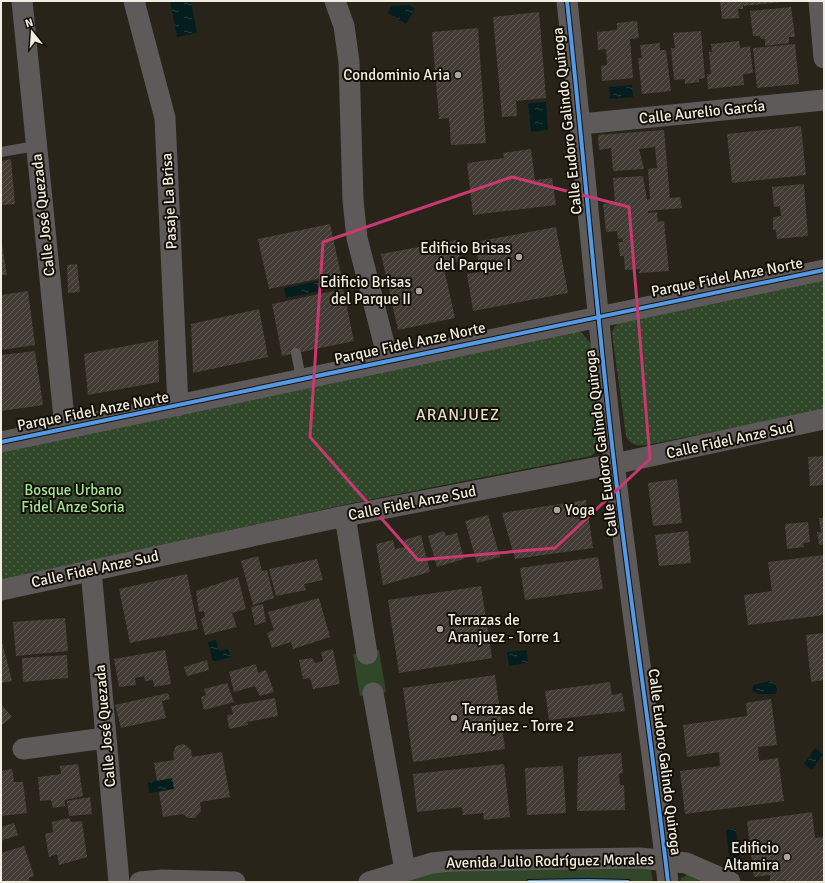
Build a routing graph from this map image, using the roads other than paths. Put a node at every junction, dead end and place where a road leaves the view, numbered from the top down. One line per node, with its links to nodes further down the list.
1 (22, 1): 9 (street, Calle José Quezada)
2 (134, 1): 16 (street, Pasaje La Brisa)
3 (335, 1): 14 (street)
4 (567, 1): 8 (street, Calle Eudoro Galindo Quiroga)
5 (819, 1): 6 (street)
6 (824, 58)
7 (824, 100): 8 (street, Calle Aurelio García)
8 (581, 124): 12 (street, Calle Eudoro Galindo Quiroga)
9 (36, 146): 10 (lane); 18 (street, Calle José Quezada)
10 (1, 152)
11 (824, 270): 12 (street, Parque Fidel Anze Norte)
12 (598, 315): 14 (street, Parque Fidel Anze Norte); 20 (street, Calle Eudoro Galindo Quiroga)
13 (296, 353): 15 (lane)
14 (388, 359): 15 (street, Parque Fidel Anze Norte)
15 (301, 378): 16 (street, Parque Fidel Anze Norte)
16 (178, 406): 18 (street, Parque Fidel Anze Norte)
17 (824, 420): 20 (street, Calle Fidel Anze Sud)
18 (65, 428): 19 (street, Parque Fidel Anze Norte)
19 (1, 442)
20 (614, 464): 21 (street, Calle Fidel Anze Sud); 28 (street, Calle Eudoro Galindo Quiroga)
21 (345, 516): 22 (street, Calle Fidel Anze Sud); 24 (street)
22 (90, 570): 23 (street, Calle Fidel Anze Sud); 26 (street, Calle José Quezada)
23 (1, 590)
24 (367, 654)
25 (373, 693): 29 (street)
26 (106, 738): 27 (street); 30 (street, Calle José Quezada)
27 (23, 749)
28 (665, 860): 29 (street, Avenida Julio Rodríguez Morales); 34 (street, Calle Eudoro Galindo Quiroga); 35 (street, Avenida Julio Rodríguez Morales)
29 (405, 870): 33 (street, Avenida Julio Rodríguez Morales)
30 (119, 882)
31 (140, 882): 32 (street)
32 (235, 882)
33 (369, 882)
34 (668, 882)
35 (730, 882)

